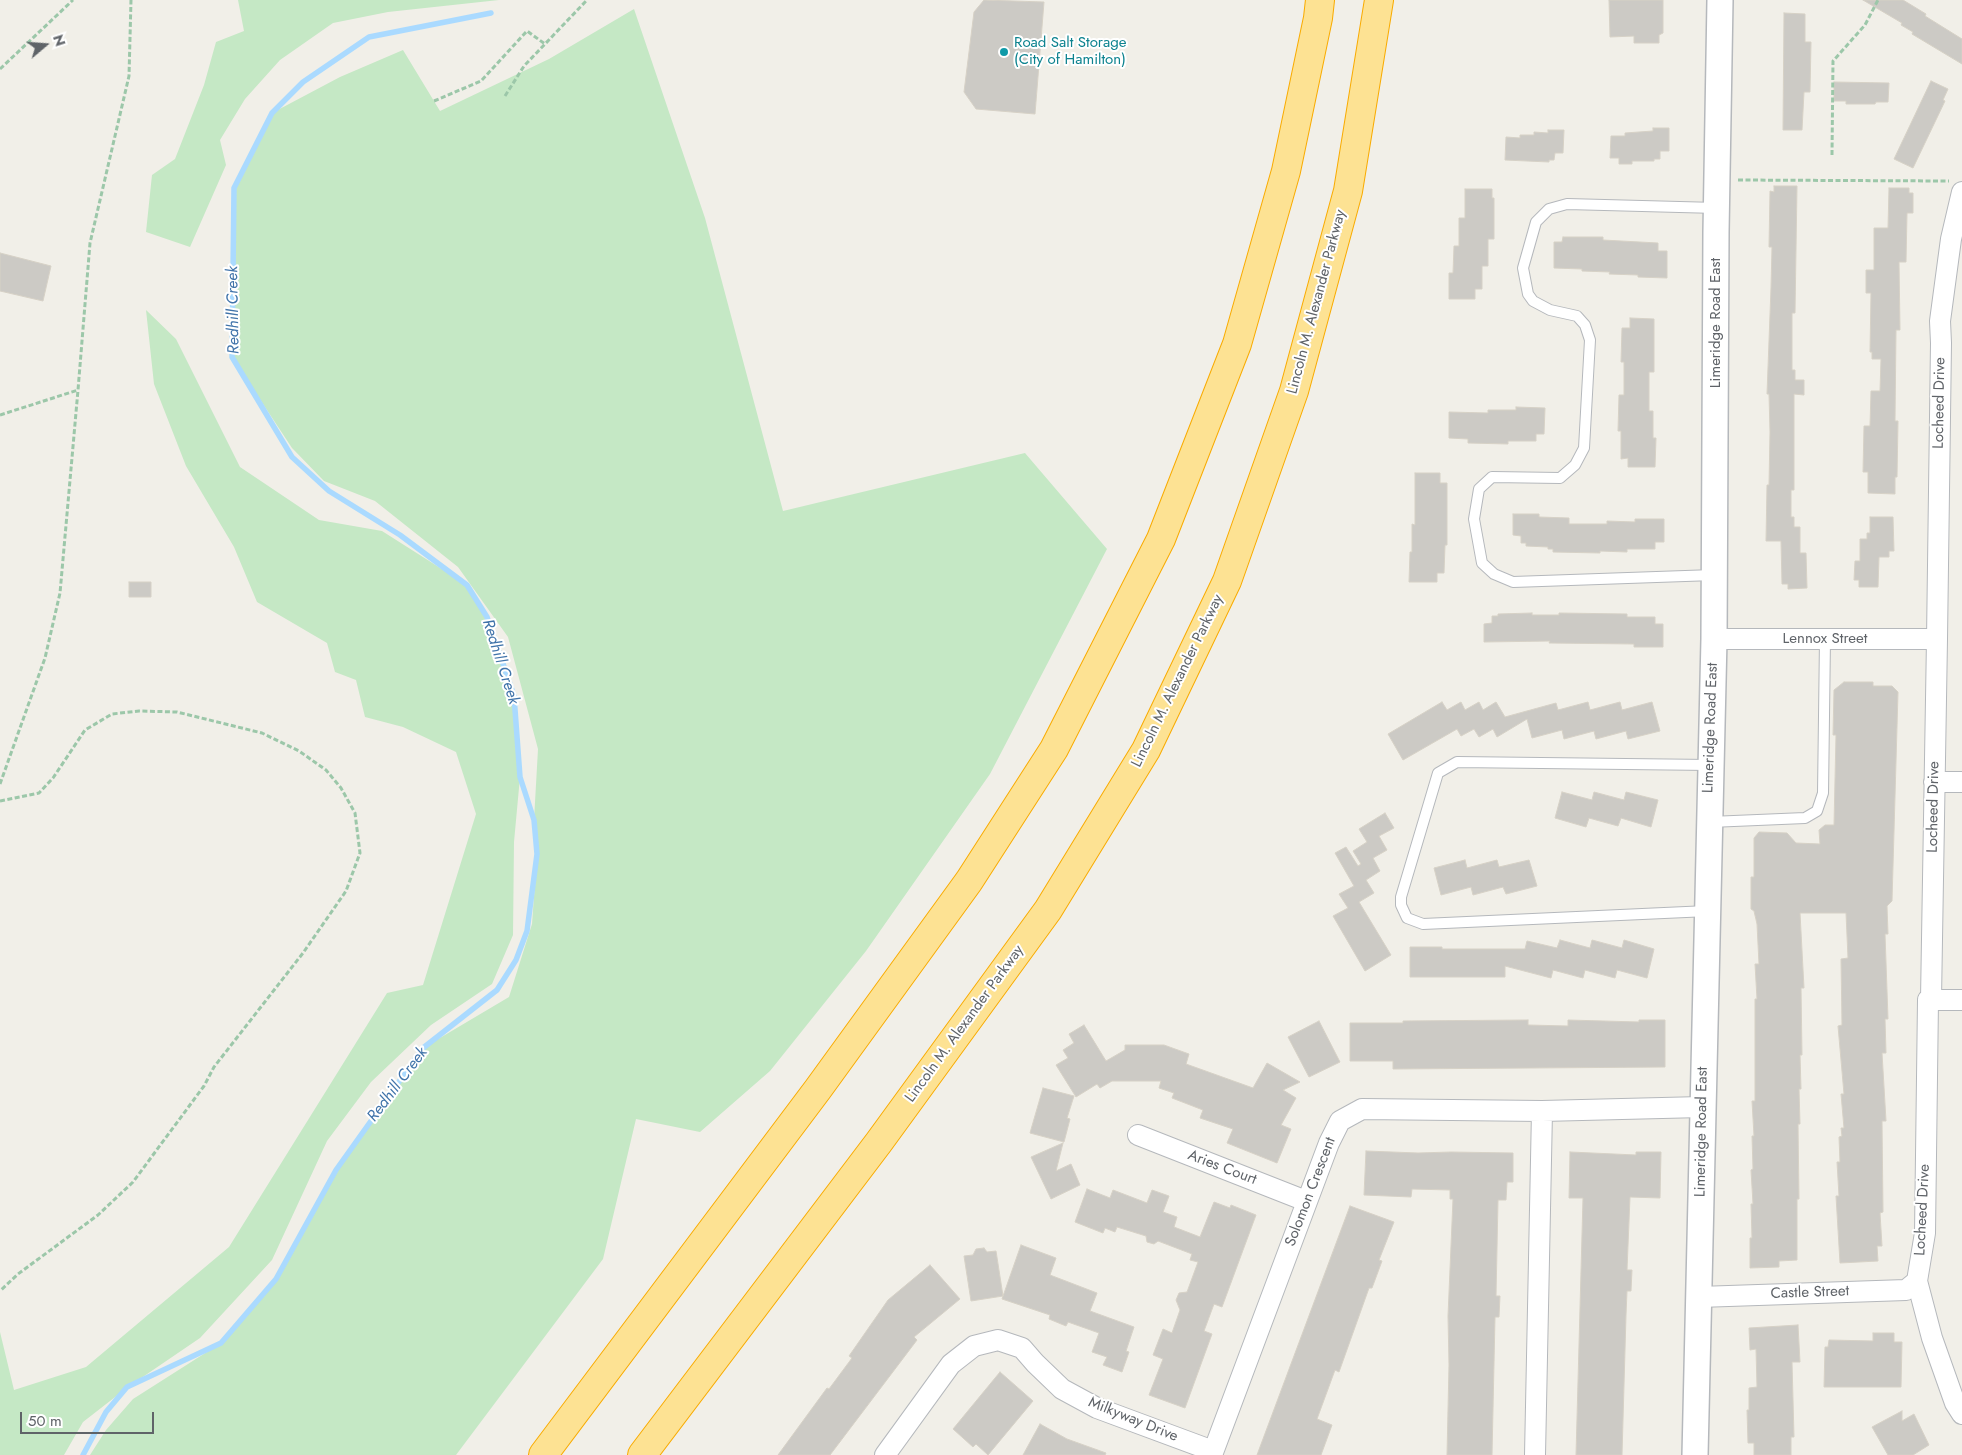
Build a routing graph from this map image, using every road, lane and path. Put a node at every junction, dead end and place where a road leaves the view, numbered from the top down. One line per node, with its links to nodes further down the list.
1 (73, 0): 9 (path)
2 (131, 0): 16 (path)
3 (587, 0): 8 (path)
4 (1320, 0): 40 (highway)
5 (1379, 0): 41 (highway, Lincoln M. Alexander Parkway)
6 (1720, 0): 13 (street, Limeridge Road East)
7 (1878, 0): 12 (path)
8 (545, 44): 10 (path); 11 (path)
9 (0, 69)
10 (505, 96)
11 (434, 101)
12 (1832, 155)
13 (1717, 182): 14 (path); 15 (street, Limeridge Road East)
14 (1957, 187): 19 (street, Locheed Drive)
15 (1717, 208): 18 (street, Limeridge Road East); 18 (lane)
16 (78, 390): 17 (path); 25 (path)
17 (0, 415)
18 (1714, 575): 20 (street, Limeridge Road East)
19 (1937, 638): 21 (street, Lennox Street); 23 (street, Locheed Drive)
20 (1714, 639): 21 (street, Lennox Street); 22 (street, Limeridge Road East)
21 (1825, 640): 27 (lane)
22 (1710, 765): 27 (street, Limeridge Road East); 28 (lane)
23 (1934, 782): 24 (street); 29 (street, Locheed Drive)
24 (1962, 782)
25 (0, 784)
26 (0, 801): 36 (path)
27 (1709, 822): 28 (street, Limeridge Road East)
28 (1708, 911): 31 (street, Limeridge Road East)
29 (1928, 1000): 30 (street); 35 (street, Locheed Drive)
30 (1962, 1000)
31 (1702, 1107): 32 (street, Solomon Crescent); 37 (street, Limeridge Road East)
32 (1542, 1111): 34 (street, Solomon Crescent); 43 (street)
33 (1138, 1135): 34 (street, Aries Court)
34 (1306, 1201): 39 (street, Solomon Crescent)
35 (1917, 1281): 37 (street, Castle Street); 38 (street, Locheed Drive)
36 (0, 1291)
37 (1699, 1297): 44 (street, Limeridge Road East)
38 (1962, 1414)
39 (1213, 1453): 42 (street, Milkyway Drive)
40 (543, 1455)
41 (642, 1455)
42 (885, 1455)
43 (1535, 1455)
44 (1695, 1455)

